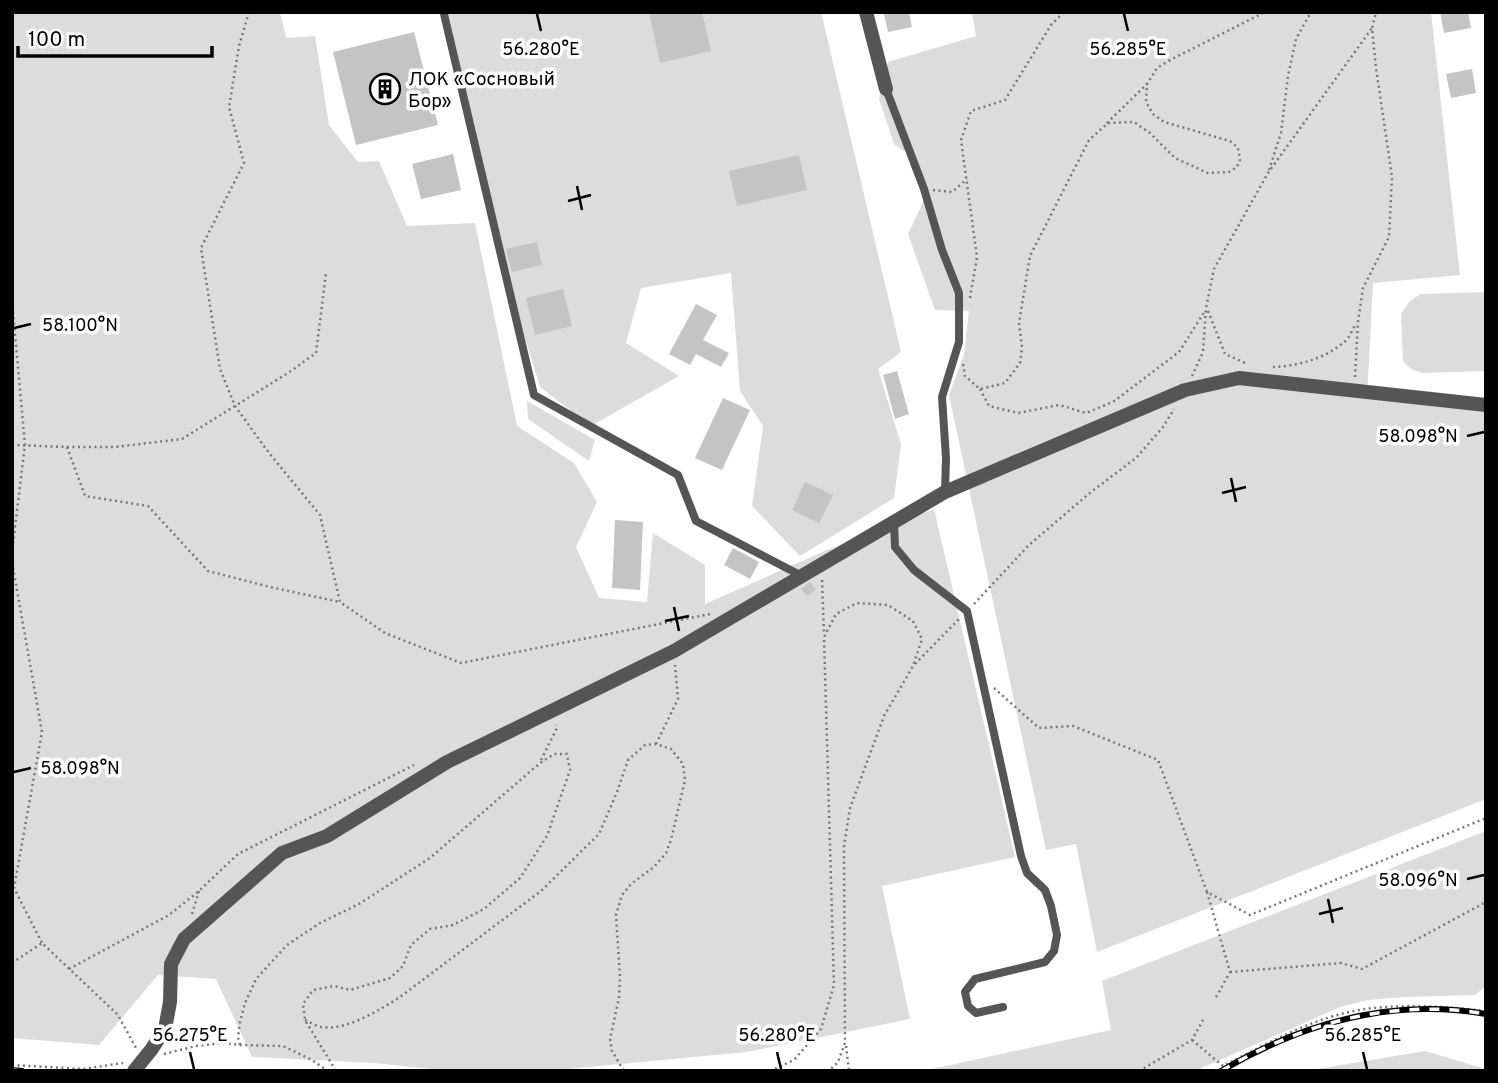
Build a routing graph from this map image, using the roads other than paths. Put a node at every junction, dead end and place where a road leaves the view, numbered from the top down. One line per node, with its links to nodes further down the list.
1 (866, 12): 3 (street)
2 (444, 14): 7 (lane)
3 (887, 89): 5 (lane)
4 (1486, 405): 5 (street)
5 (945, 492): 6 (street)
6 (894, 522): 7 (street); 8 (lane)
7 (802, 576): 9 (street)
8 (1003, 1007)
9 (138, 1065)

